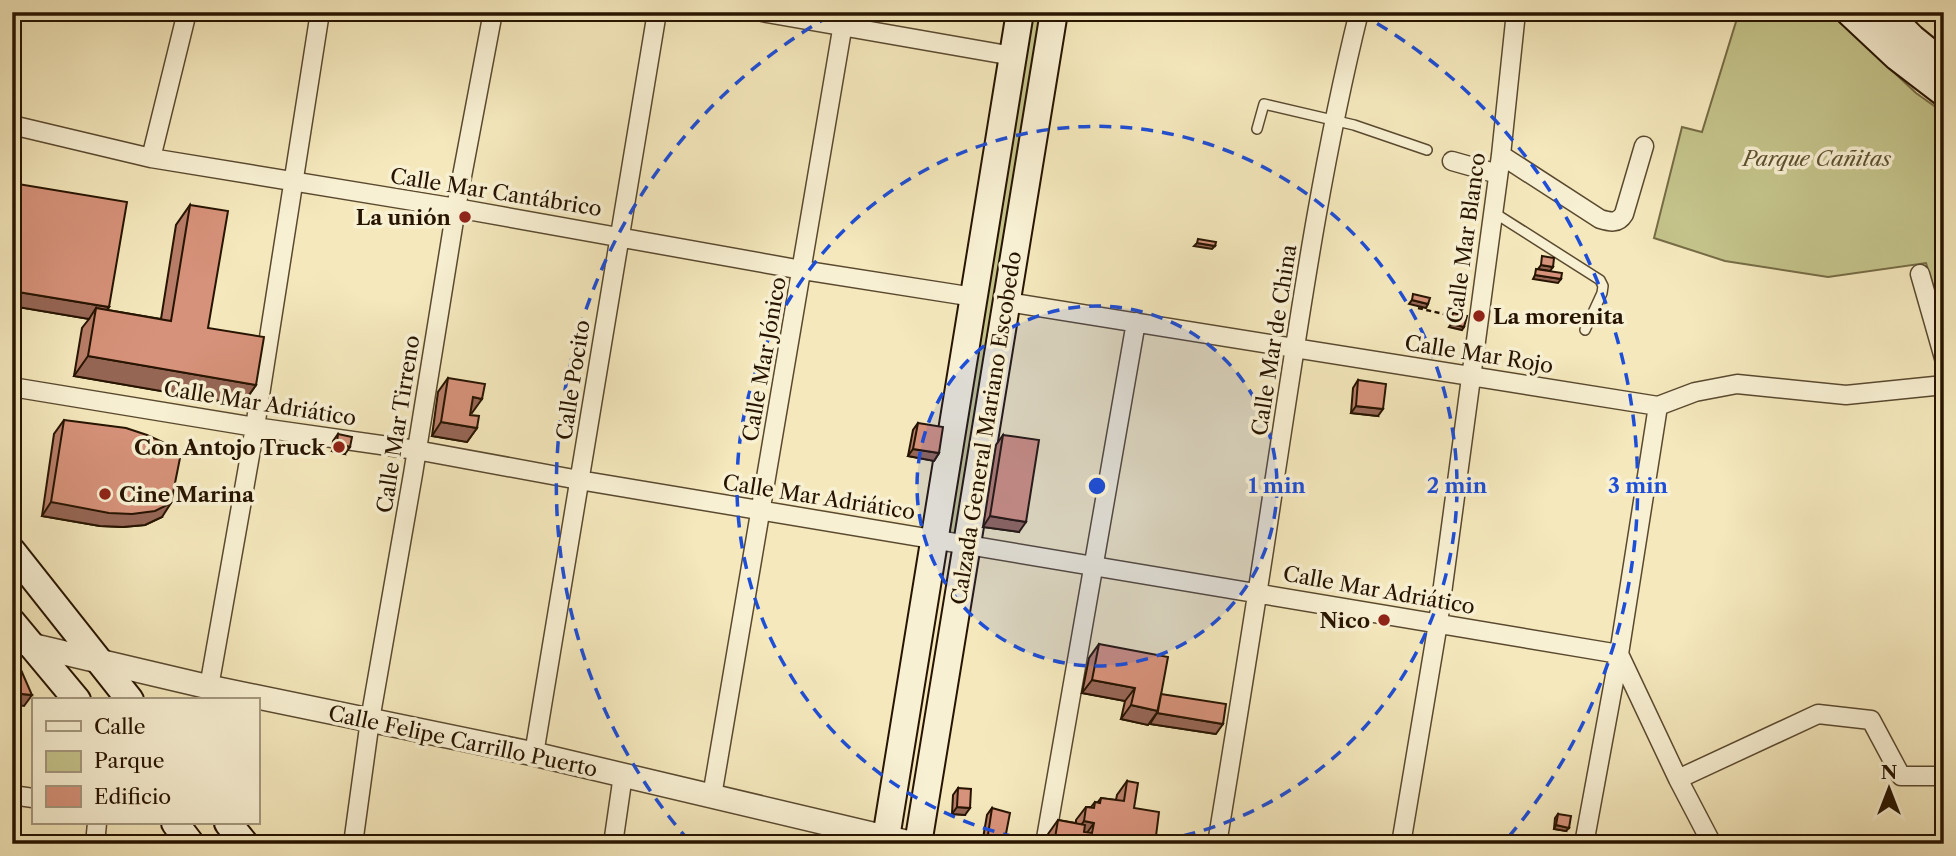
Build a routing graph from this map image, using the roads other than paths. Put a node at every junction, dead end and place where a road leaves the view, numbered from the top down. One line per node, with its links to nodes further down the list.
1 (187, 12): 22 (street)
2 (320, 12): 25 (street)
3 (493, 12): 26 (street, Calle Mar Tirreno)
4 (657, 12): 28 (street, Calle Pocito)
5 (762, 12): 12 (street)
6 (1020, 12): 13 (main road, Calzada General Mariano Escobedo)
7 (1054, 12): 32 (main road, Calzada General Mariano Escobedo)
8 (1359, 12): 16 (street, Calle Mar de China)
9 (1516, 12): 21 (street, Calle Mar Blanco)
10 (1849, 12): 15 (main road)
11 (1886, 12): 14 (main road)
12 (844, 19): 13 (street); 29 (street, Calle Mar Jónico)
13 (1013, 56): 31 (main road, Calzada General Mariano Escobedo)
14 (1944, 64)
15 (1944, 93)
16 (1334, 121): 18 (lane); 20 (lane); 35 (street, Calle Mar de China)
17 (12, 125): 22 (street, Calle Mar Cantábrico)
18 (1256, 129)
19 (1644, 146): 21 (street)
20 (1427, 150)
21 (1501, 155): 24 (street, Calle Mar Blanco)
22 (152, 158): 25 (street, Calle Mar Cantábrico)
23 (1452, 161): 24 (street)
24 (1498, 174): 27 (street, Calle Mar Blanco)
25 (294, 183): 26 (street, Calle Mar Cantábrico); 41 (street)
26 (456, 208): 28 (street, Calle Mar Cantábrico); 42 (street, Calle Mar Tirreno)
27 (1493, 212): 34 (lane); 37 (street, Calle Mar Blanco)
28 (619, 236): 29 (street, Calle Mar Cantábrico); 43 (street, Calle Pocito)
29 (802, 270): 31 (street, Calle Mar Cantábrico); 44 (street, Calle Mar Jónico)
30 (1920, 274): 36 (street)
31 (974, 297): 45 (main road, Calzada General Mariano Escobedo)
32 (1007, 302): 33 (street, Calle Mar Rojo); 46 (main road, Calzada General Mariano Escobedo)
33 (1136, 322): 35 (street, Calle Mar Rojo); 48 (street)
34 (1585, 330)
35 (1295, 348): 37 (street, Calle Mar Rojo); 49 (street, Calle Mar de China)
36 (1944, 358)
37 (1471, 376): 40 (street, Calle Mar Rojo); 51 (street, Calle Mar Blanco)
38 (1944, 385): 40 (street, Calle Mar Rojo)
39 (12, 387): 41 (street, Calle Mar Adriático)
40 (1658, 406): 53 (street)
41 (255, 427): 42 (street, Calle Mar Adriático); 55 (street)
42 (416, 450): 43 (street, Calle Mar Adriático); 58 (street, Calle Mar Tirreno)
43 (579, 480): 44 (street, Calle Mar Adriático); 59 (street, Calle Pocito)
44 (761, 510): 45 (street, Calle Mar Adriático); 64 (street, Calle Mar Jónico)
45 (934, 539): 46 (street, Calle Mar Adriático); 69 (main road, Calzada General Mariano Escobedo)
46 (967, 544): 48 (street, Calle Mar Adriático); 75 (main road, Calzada General Mariano Escobedo)
47 (12, 551): 54 (main road)
48 (1093, 566): 49 (street, Calle Mar Adriático); 76 (street)
49 (1258, 593): 51 (street, Calle Mar Adriático); 77 (street, Calle Mar de China)
50 (12, 622): 52 (main road)
51 (1438, 623): 53 (street, Calle Mar Adriático); 78 (street, Calle Mar Blanco)
52 (21, 643): 54 (street, Calle Felipe Carrillo Puerto); 56 (main road)
53 (1619, 654): 62 (street); 79 (street)
54 (99, 661): 55 (street, Calle Felipe Carrillo Puerto); 57 (main road)
55 (209, 687): 58 (street, Calle Felipe Carrillo Puerto)
56 (75, 698)
57 (128, 698)
58 (370, 720): 59 (street, Calle Felipe Carrillo Puerto); 73 (street, Calle Mar Tirreno)
59 (534, 754): 60 (street, Calle Felipe Carrillo Puerto)
60 (623, 775): 64 (street, Calle Felipe Carrillo Puerto); 74 (street)
61 (1944, 776): 62 (street)
62 (1678, 779): 80 (street)
63 (12, 794): 65 (street)
64 (712, 796): 69 (street, Calle Felipe Carrillo Puerto)
65 (32, 798)
66 (97, 824): 70 (street)
67 (176, 824): 71 (main road)
68 (229, 824): 72 (main road)
69 (886, 841): 75 (street, Calle Felipe Carrillo Puerto)
70 (94, 844)
71 (191, 844)
72 (245, 844)
73 (353, 844)
74 (613, 844)
75 (916, 844)
76 (1045, 844)
77 (1217, 844)
78 (1401, 844)
79 (1584, 844)
80 (1712, 844)

